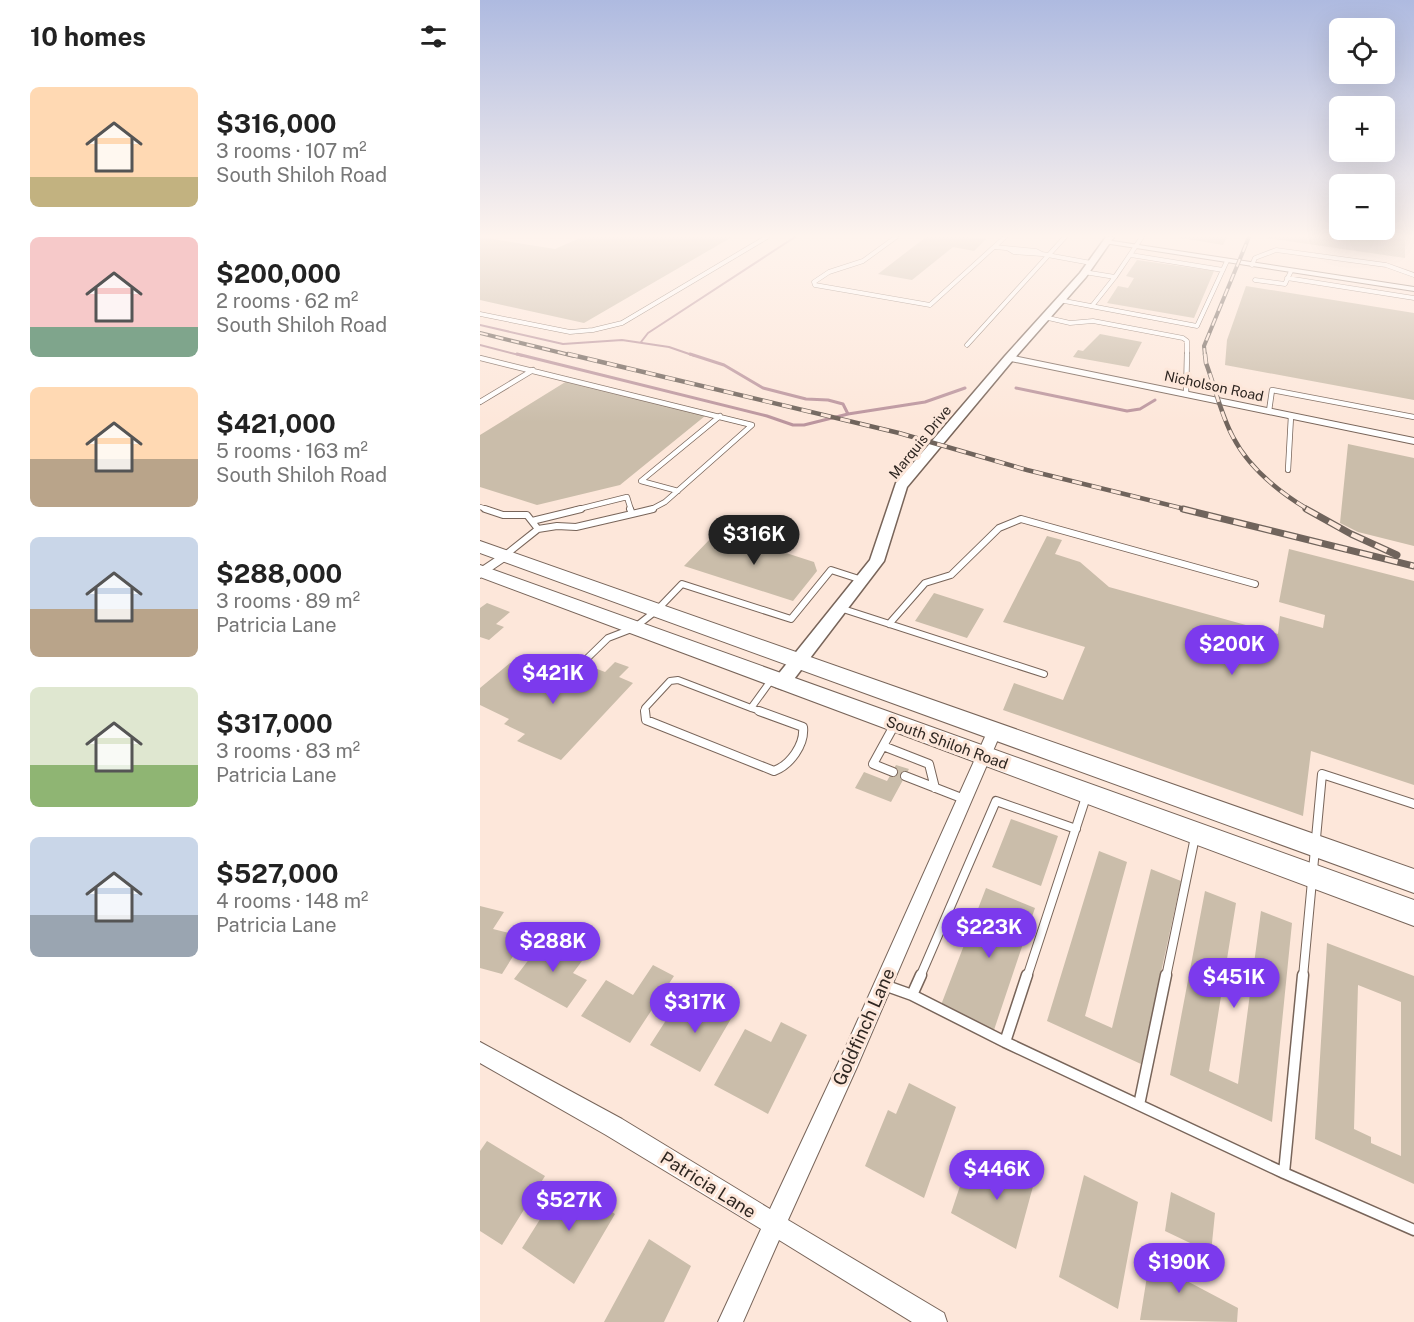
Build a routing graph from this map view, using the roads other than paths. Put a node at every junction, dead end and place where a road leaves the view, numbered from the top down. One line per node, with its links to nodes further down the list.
1 (664, 299): 9 (lane)
2 (894, 299): 3 (lane)
3 (937, 299)
4 (1009, 299): 11 (lane)
5 (1098, 299): 8 (lane)
6 (1210, 299): 8 (lane)
7 (1059, 300): 8 (lane); 10 (street, Marquis Drive)
8 (1092, 306)
9 (480, 314)
10 (1044, 317): 13 (street, Marquis Drive); 15 (lane)
11 (967, 345)
12 (480, 358): 14 (lane)
13 (1009, 358): 15 (street, Nicholson Road); 31 (street, Marquis Drive)
14 (533, 370): 16 (lane); 19 (lane)
15 (1186, 394): 17 (street, Nicholson Road)
16 (480, 402)
17 (1269, 411): 18 (street, Nicholson Road); 20 (lane)
18 (1291, 416): 21 (street, Nicholson Road); 22 (lane)
19 (720, 417): 23 (lane); 23 (lane)
20 (1414, 417)
21 (1414, 441)
22 (1288, 470)
23 (678, 491): 25 (lane)
24 (480, 507): 26 (lane)
25 (632, 514): 26 (lane); 27 (lane)
26 (532, 521): 27 (lane)
27 (538, 529): 29 (lane)
28 (480, 547): 29 (main road, South Shiloh Road)
29 (504, 556): 30 (street); 34 (main road, South Shiloh Road)
30 (481, 572): 36 (main road, South Shiloh Road)
31 (862, 580): 33 (street, Marquis Drive); 34 (lane)
32 (1255, 584): 35 (lane)
33 (840, 608): 35 (lane); 37 (street, Marquis Drive)
34 (657, 610): 36 (lane); 37 (main road, South Shiloh Road)
35 (889, 624): 38 (lane)
36 (634, 628): 39 (lane); 40 (main road, South Shiloh Road)
37 (799, 660): 40 (street, Marquis Drive); 43 (main road, South Shiloh Road)
38 (1044, 674)
39 (566, 679)
40 (777, 681): 41 (lane); 42 (main road, South Shiloh Road)
41 (751, 708): 41 (lane)
42 (895, 724): 44 (lane); 45 (main road, South Shiloh Road)
43 (995, 730): 45 (street, Goldfinch Lane); 54 (main road, South Shiloh Road)
44 (883, 746): 46 (lane); 48 (lane)
45 (983, 756): 49 (main road, South Shiloh Road); 50 (street, Goldfinch Lane)
46 (893, 771)
47 (905, 776): 48 (lane)
48 (935, 788): 50 (lane)
49 (1087, 794): 52 (lane); 53 (main road, South Shiloh Road)
50 (964, 799): 58 (street, Goldfinch Lane)
51 (1414, 804): 54 (lane)
52 (1076, 829): 59 (lane); 60 (lane)
53 (1195, 834): 55 (main road, South Shiloh Road); 62 (lane)
54 (1315, 845): 55 (lane); 56 (main road, South Shiloh Road)
55 (1313, 876): 57 (main road, South Shiloh Road); 63 (lane)
56 (1414, 881)
57 (1414, 913)
58 (882, 985): 59 (lane); 64 (street, Goldfinch Lane)
59 (912, 995): 60 (lane)
60 (1005, 1042): 62 (lane)
61 (480, 1052): 64 (street, Patricia Lane)
62 (1139, 1105): 63 (lane)
63 (1284, 1173): 65 (lane)
64 (774, 1226): 66 (street, Goldfinch Lane); 67 (street, Patricia Lane)
65 (1414, 1230)
66 (730, 1322)
67 (935, 1322)

